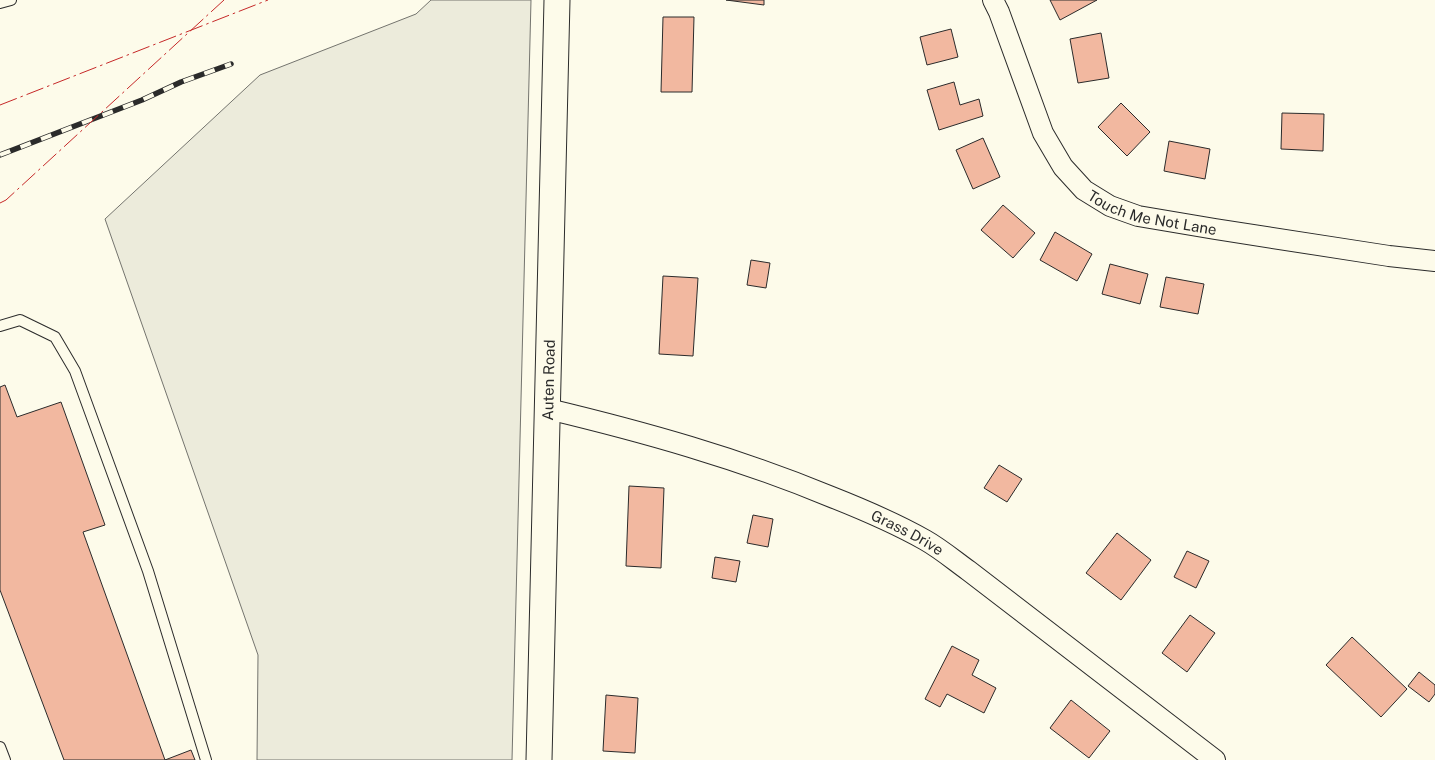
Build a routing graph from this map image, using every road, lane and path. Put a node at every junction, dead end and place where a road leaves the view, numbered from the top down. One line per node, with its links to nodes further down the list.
1 (11, 0): 4 (lane)
2 (557, 0): 7 (street, Auten Road)
3 (992, 0): 5 (street, Touch Me Not Lane)
4 (0, 4)
5 (1435, 261)
6 (0, 326): 10 (lane)
7 (548, 408): 11 (street, Auten Road); 12 (street, Grass Drive)
8 (0, 747): 9 (lane)
9 (5, 760)
10 (206, 760)
11 (539, 760)
12 (1215, 760)

